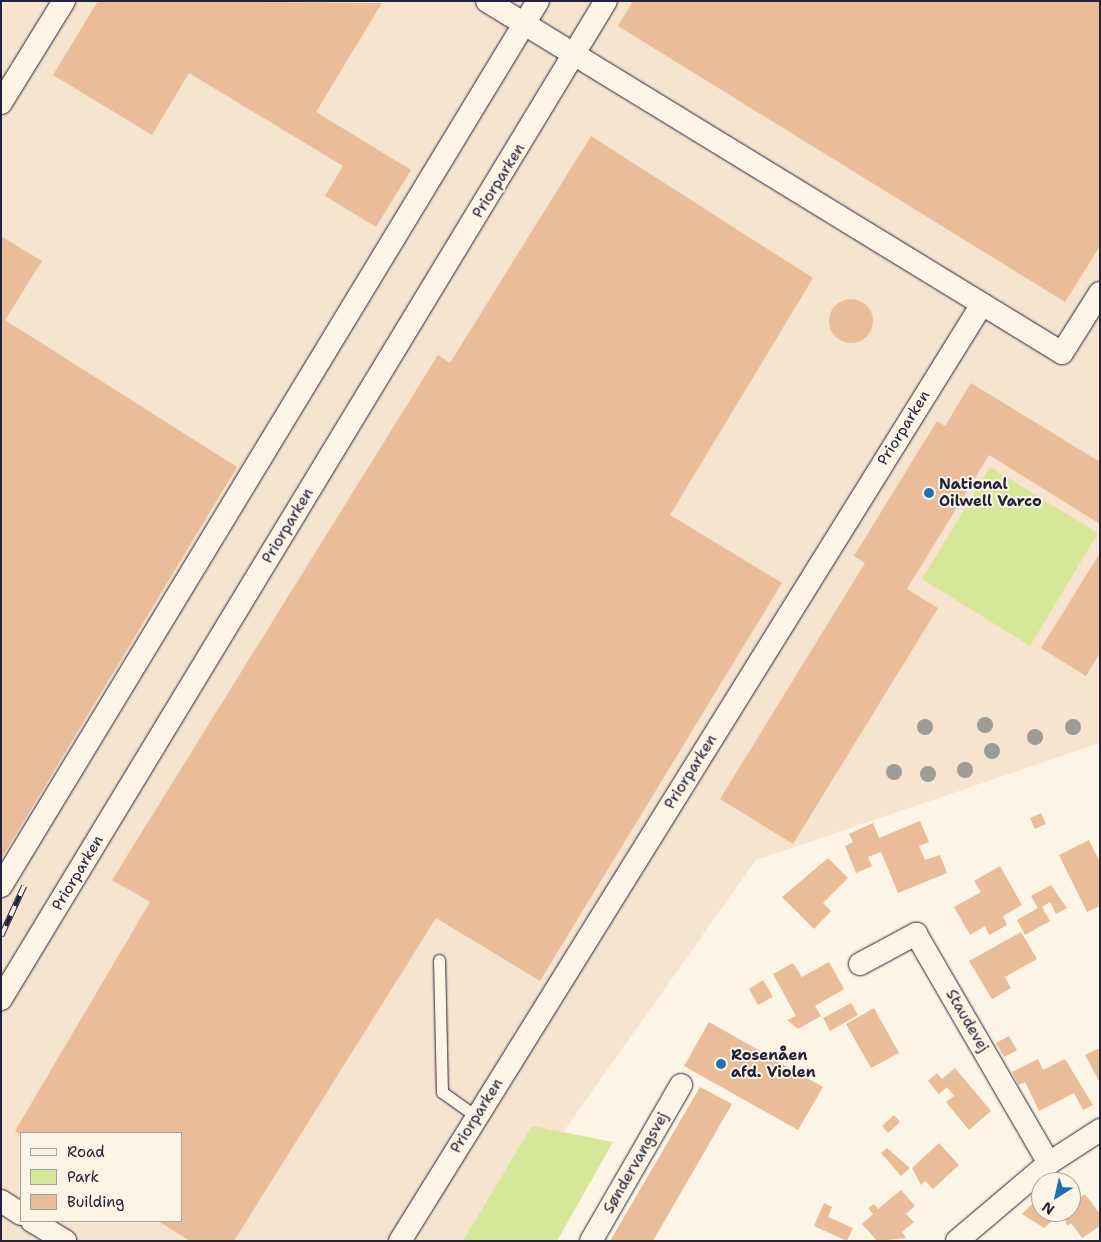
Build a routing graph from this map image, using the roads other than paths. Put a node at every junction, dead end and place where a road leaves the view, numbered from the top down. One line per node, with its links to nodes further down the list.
1 (64, 1): 7 (street)
2 (487, 1): 5 (street)
3 (538, 1): 5 (street)
4 (606, 1): 6 (street, Priorparken)
5 (524, 24): 6 (street); 10 (street)
6 (574, 54): 9 (street); 13 (street, Priorparken)
7 (1, 103)
8 (1100, 293): 9 (street)
9 (982, 304): 15 (street, Priorparken)
10 (1, 886)
11 (439, 960): 15 (lane)
12 (860, 964): 17 (street, Staudevej)
13 (1, 999)
14 (681, 1085): 23 (street, Søndervangsvej)
15 (477, 1116): 22 (street, Priorparken)
16 (1100, 1130): 17 (street)
17 (1050, 1162): 24 (street)
18 (1, 1202): 19 (street)
19 (20, 1213)
20 (34, 1222): 21 (street)
21 (65, 1241)
22 (400, 1241)
23 (592, 1241)
24 (957, 1241)

